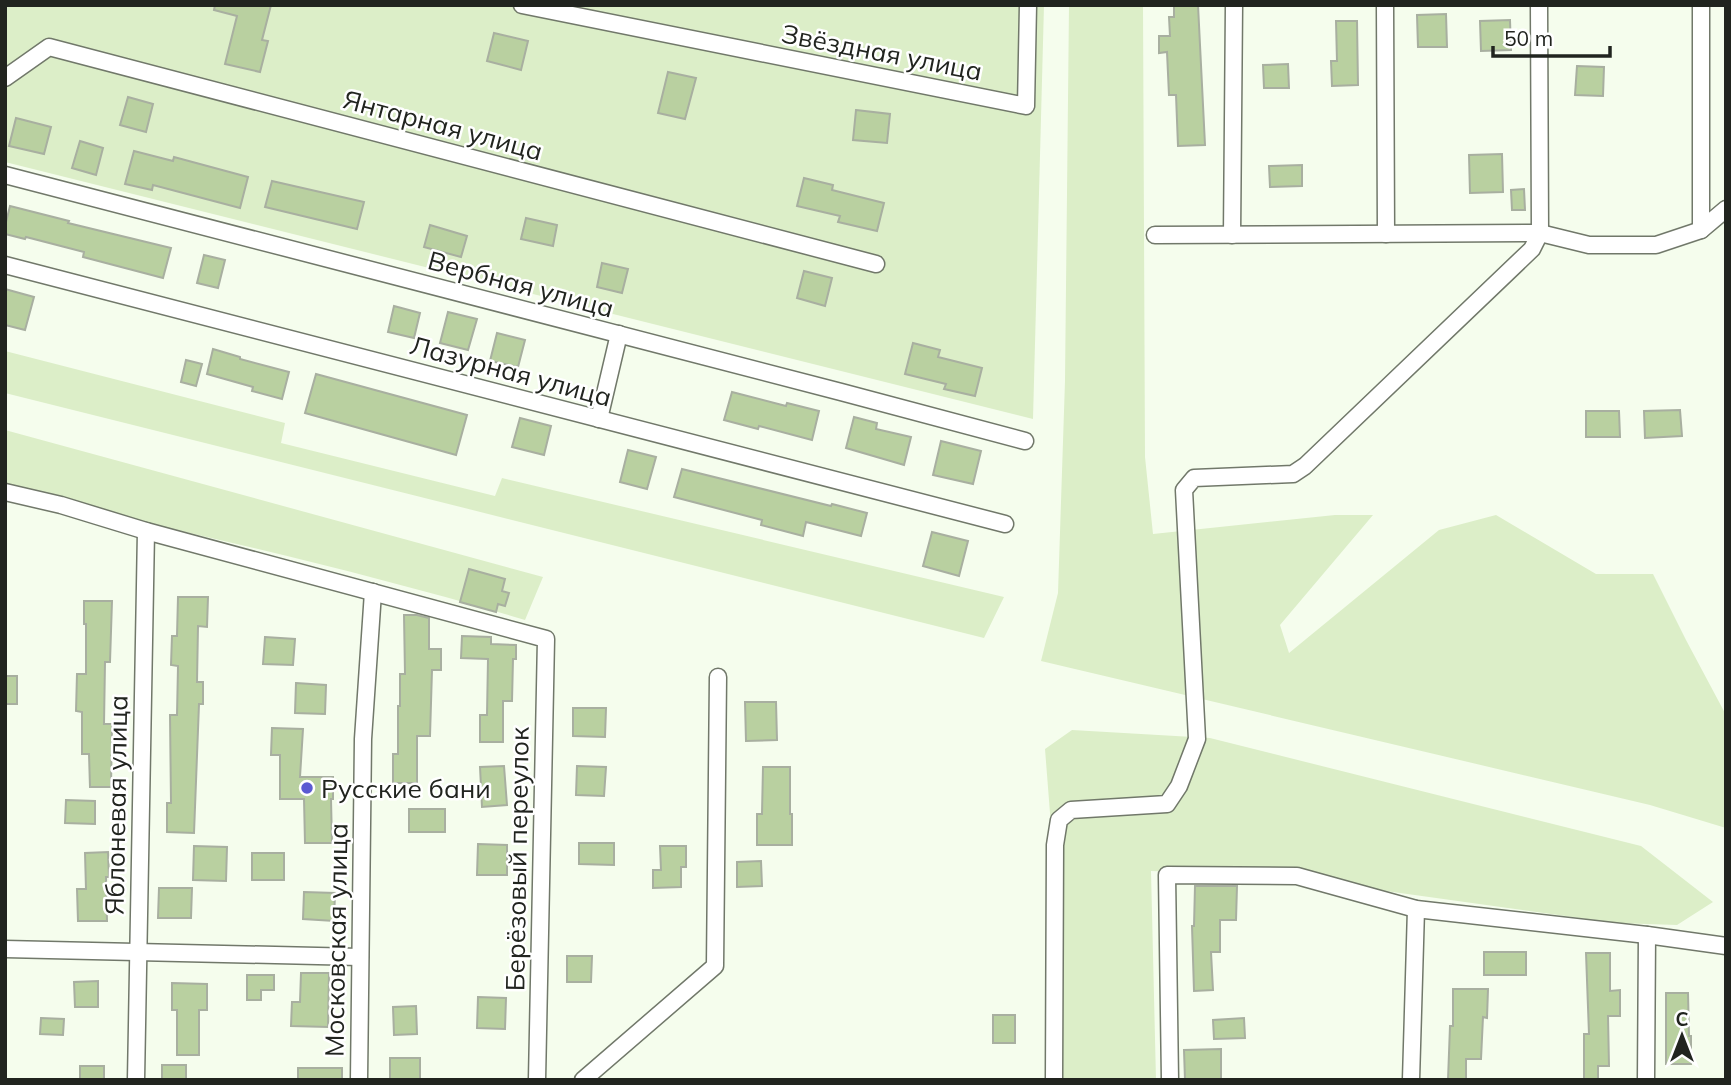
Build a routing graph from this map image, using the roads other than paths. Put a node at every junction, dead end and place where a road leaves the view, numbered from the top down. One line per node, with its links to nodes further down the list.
1 (522, 5): 2 (street, Звёздная улица)
2 (1028, 5)
3 (1234, 5): 14 (street)
4 (1385, 5): 12 (street)
5 (1539, 5): 11 (street)
6 (1701, 5): 10 (street)
7 (5, 79): 15 (street, Янтарная улица)
8 (5, 175): 17 (street, Вербная улица)
9 (1726, 209): 10 (street)
10 (1701, 230): 11 (street)
11 (1540, 233): 12 (street); 35 (street)
12 (1386, 234): 14 (street)
13 (1155, 235): 14 (street)
14 (1233, 235)
15 (876, 264)
16 (5, 265): 18 (street, Лазурная улица)
17 (619, 334): 18 (street); 19 (street, Вербная улица)
18 (599, 419): 21 (street, Лазурная улица)
19 (1025, 441)
20 (5, 492): 22 (street)
21 (1006, 524)
22 (146, 531): 23 (street); 29 (street, Яблоневая улица)
23 (373, 592): 30 (street, Московская улица); 33 (street, Берёзовый переулок)
24 (718, 677): 34 (street)
25 (1416, 909): 26 (street); 36 (street); 37 (street)
26 (1647, 935): 27 (street); 38 (street)
27 (1726, 946)
28 (5, 949): 29 (street)
29 (137, 953): 30 (street); 31 (street, Яблоневая улица)
30 (360, 957): 32 (street, Московская улица)
31 (136, 1080)
32 (359, 1080)
33 (537, 1080)
34 (583, 1080)
35 (1054, 1080)
36 (1170, 1080)
37 (1410, 1080)
38 (1646, 1080)

